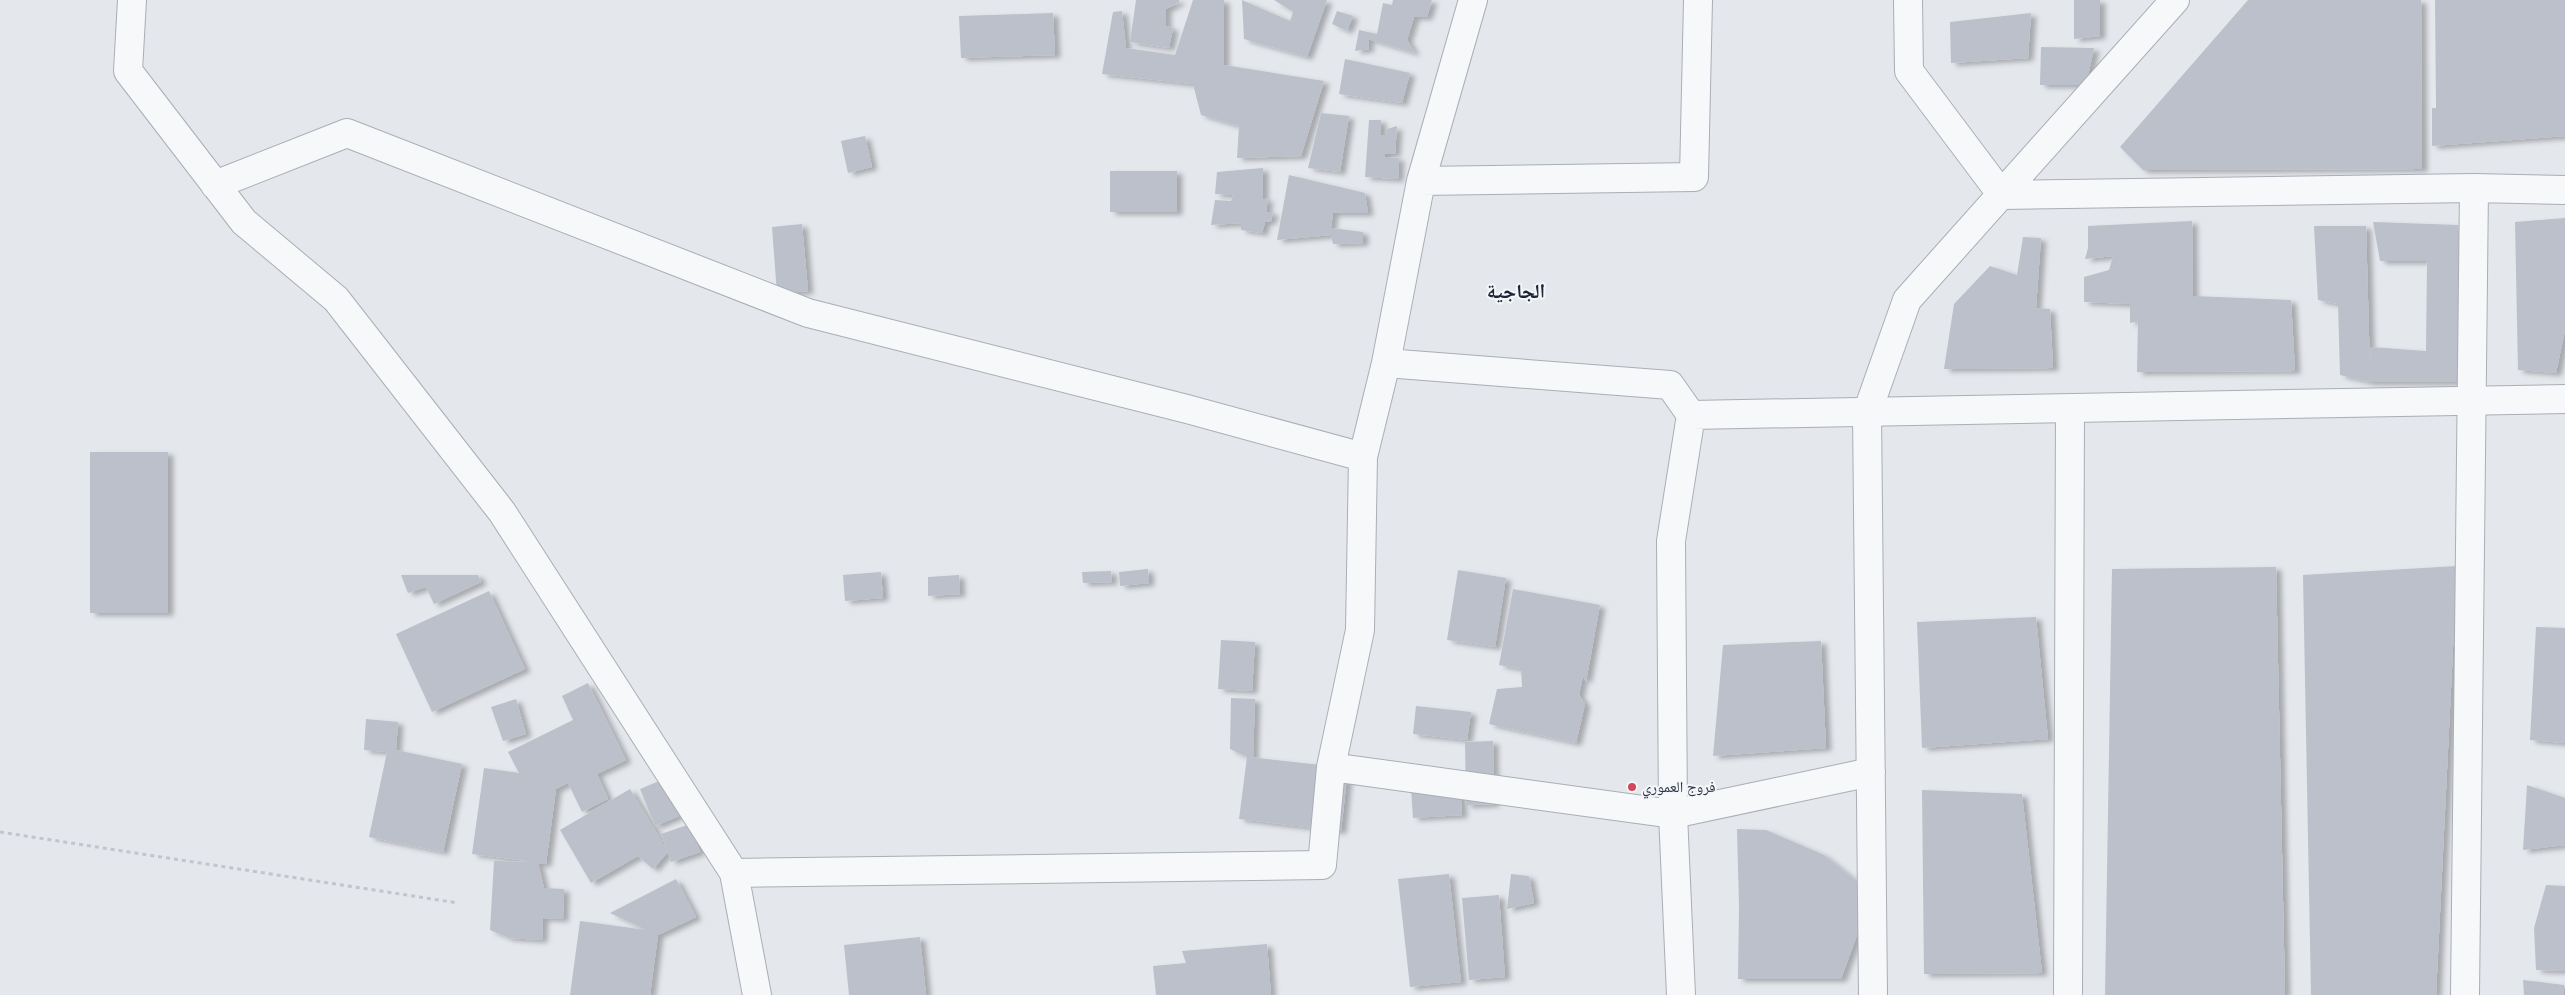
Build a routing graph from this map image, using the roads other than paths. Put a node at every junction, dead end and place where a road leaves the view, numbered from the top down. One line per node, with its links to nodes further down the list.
1 (132, 0): 7 (street)
2 (1474, 0): 6 (street)
3 (1698, 0): 6 (street)
4 (1908, 0): 10 (street)
5 (2175, 0): 10 (street)
6 (1421, 181): 11 (street)
7 (215, 185): 17 (street); 21 (street)
8 (2474, 188): 9 (street); 10 (street); 13 (street)
9 (2565, 190)
10 (2002, 195): 15 (street)
11 (1386, 363): 16 (street); 17 (street)
12 (2565, 399): 13 (street)
13 (2473, 401): 14 (street); 26 (street)
14 (2070, 409): 15 (street); 25 (street)
15 (1866, 412): 16 (street); 19 (street)
16 (1691, 415): 20 (street)
17 (1363, 457): 18 (street)
18 (1331, 767): 20 (street); 21 (street)
19 (1870, 772): 20 (street); 24 (street)
20 (1673, 814): 23 (street)
21 (734, 873): 22 (street)
22 (757, 995)
23 (1682, 995)
24 (1873, 995)
25 (2068, 995)
26 (2465, 995)

